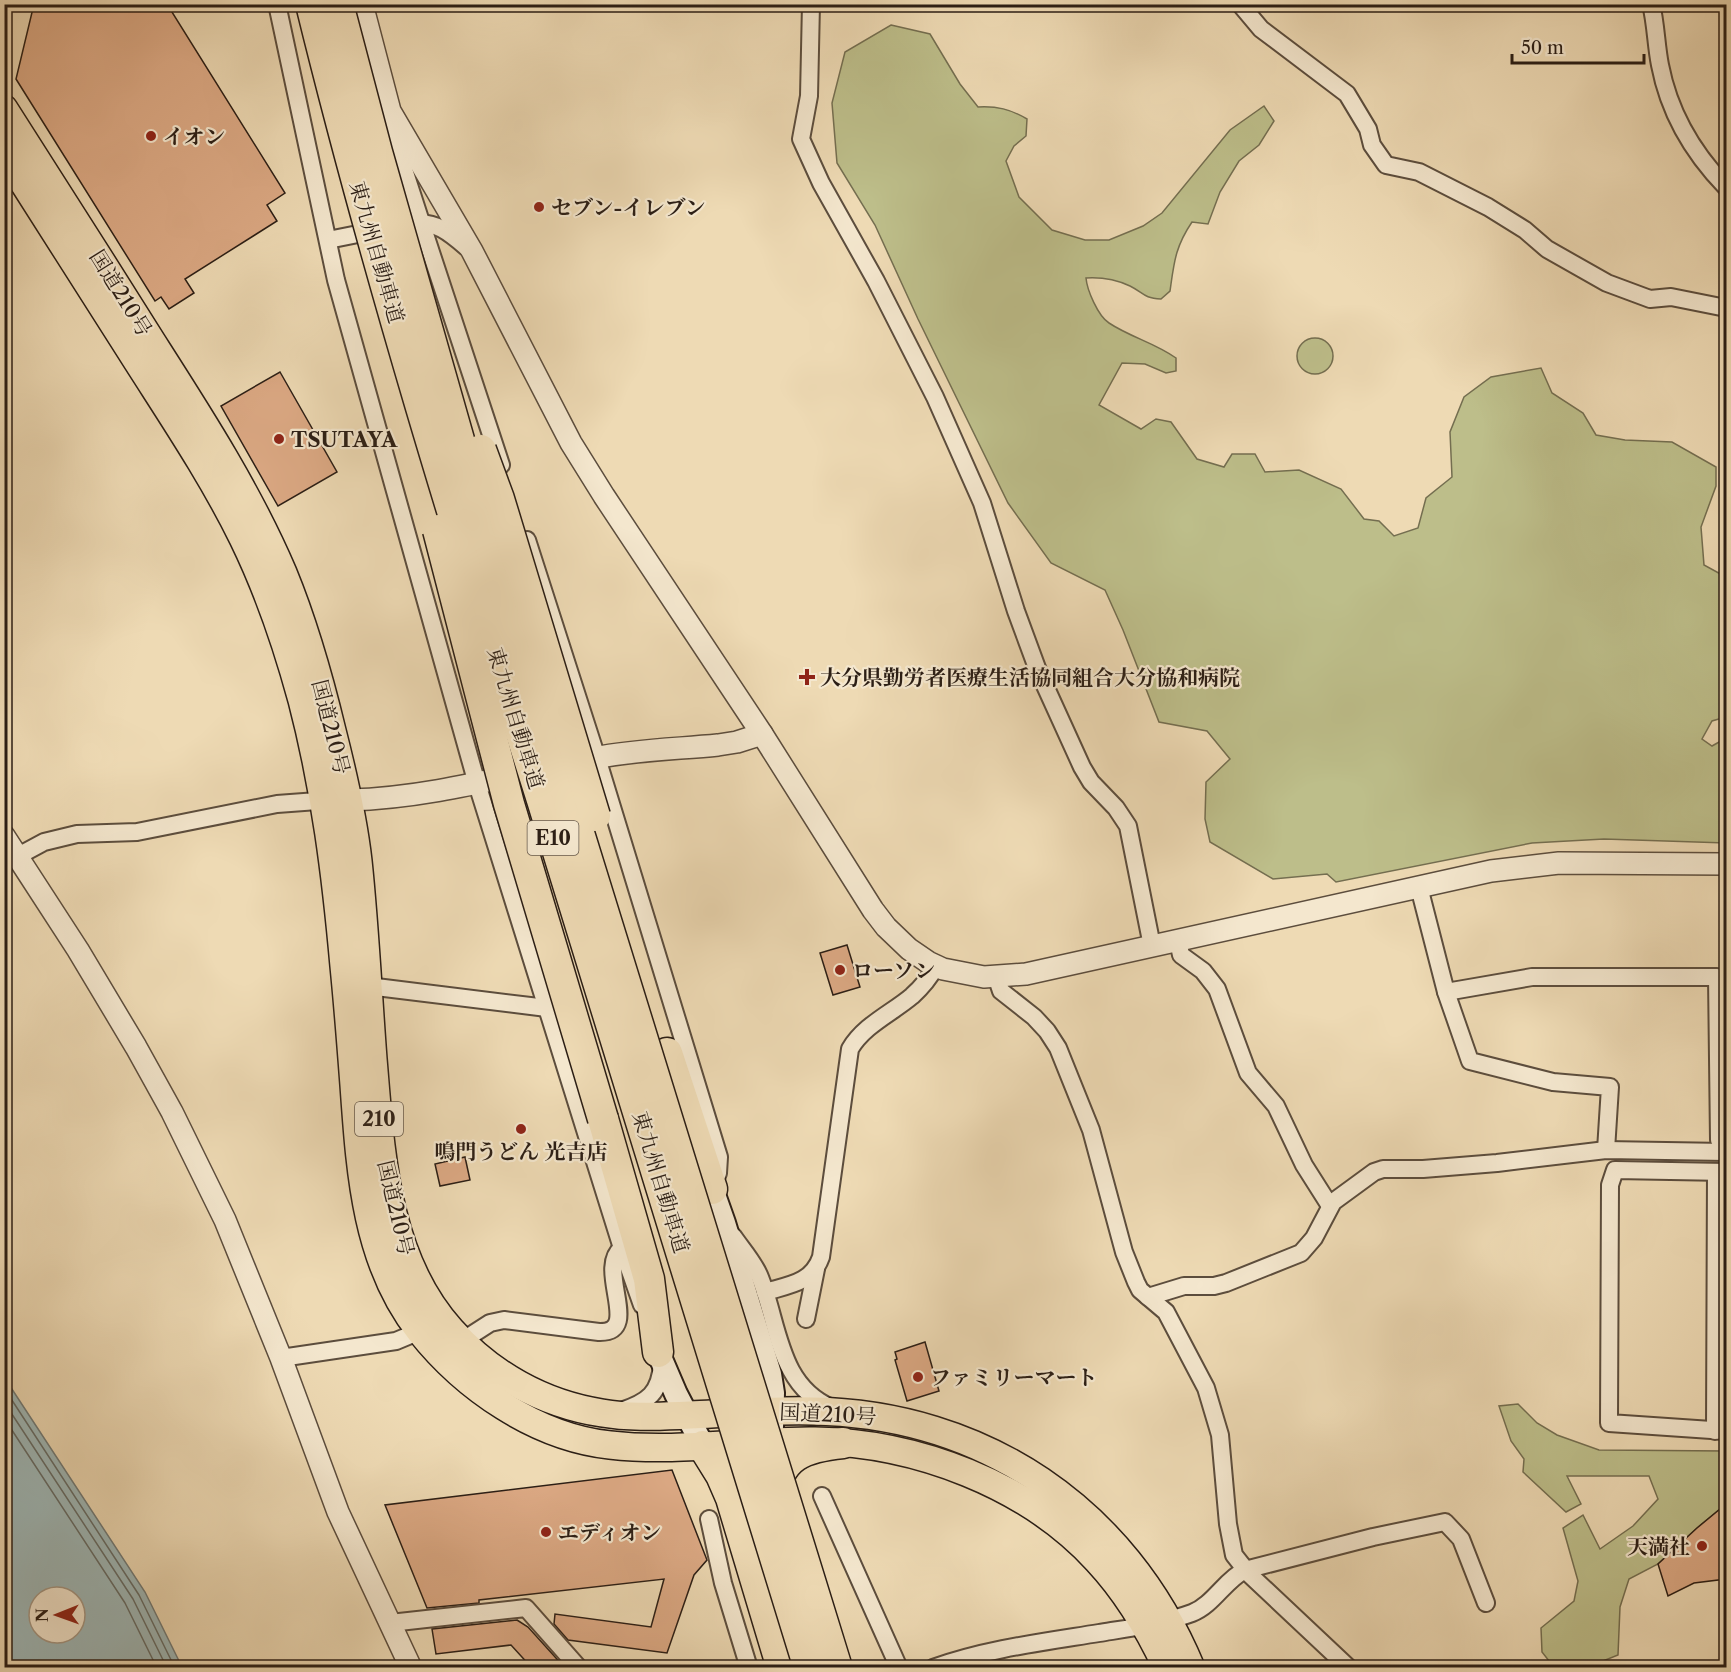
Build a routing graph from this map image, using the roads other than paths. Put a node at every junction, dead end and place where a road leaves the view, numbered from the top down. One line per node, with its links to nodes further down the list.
1 (277, 4): 15 (street)
2 (311, 4): 8 (highway, 東九州自動車道 / E10, bridge)
3 (338, 4): 12 (highway, 東九州自動車道 / E10, bridge)
4 (362, 4): 10 (street)
5 (811, 4): 27 (street)
6 (1240, 4): 17 (street)
7 (1652, 4): 13 (street)
8 (323, 55): 47 (highway, bridge); 67 (highway, 東九州自動車道 / E10, bridge)
9 (4, 109): 21 (highway, 国道210号 / 210)
10 (390, 111): 14 (street); 16 (street)
11 (4, 152): 21 (highway, 国道210号 / 210)
12 (377, 152): 36 (highway, bridge); 69 (highway, 東九州自動車道 / E10, bridge)
13 (1726, 187)
14 (421, 222): 15 (street); 16 (street); 19 (street)
15 (328, 240): 20 (street)
16 (472, 252): 18 (street)
17 (1726, 308)
18 (762, 734): 19 (street); 28 (street)
19 (597, 758): 20 (street); 36 (street)
20 (477, 784): 21 (street); 32 (street)
21 (337, 800): 23 (street); 30 (highway, 国道210号 / 210); 44 (highway, 国道210号 / 210)
22 (4, 836): 23 (street)
23 (18, 856): 46 (street)
24 (1724, 866): 25 (street)
25 (1419, 887): 26 (street); 31 (street)
26 (1178, 940): 27 (street); 37 (street)
27 (1152, 946): 29 (street)
28 (936, 966): 29 (street); 40 (street)
29 (996, 976): 42 (street)
30 (368, 986): 32 (street); 45 (highway, 国道210号 / 210)
31 (1446, 992): 33 (street); 34 (street)
32 (547, 1008): 39 (street)
33 (1606, 1150): 34 (street); 37 (street)
34 (1726, 1152)
35 (1721, 1172): 52 (street); 52 (street)
36 (711, 1189): 38 (main road)
37 (1330, 1206): 42 (street)
38 (724, 1223): 41 (street); 48 (main road)
39 (622, 1248): 45 (street); 47 (street)
40 (816, 1269): 41 (street); 43 (street)
41 (765, 1292): 49 (street)
42 (1148, 1297): 59 (street)
43 (806, 1319)
44 (420, 1331): 46 (street); 55 (highway, 国道210号 / 210)
45 (462, 1341): 50 (highway, 国道210号 / 210)
46 (281, 1358): 61 (street)
47 (660, 1358): 50 (street); 51 (main road)
48 (763, 1412): 49 (highway, 国道210号 / 210); 51 (highway, 国道210号 / 210); 53 (main road); 55 (highway)
49 (844, 1412): 62 (highway, 国道210号 / 210)
50 (602, 1413): 51 (highway, 国道210号 / 210)
51 (686, 1415): 55 (main road)
52 (1721, 1431)
53 (771, 1443): 54 (highway, 国道210号 / 210); 55 (highway, 国道210号 / 210); 58 (highway)
54 (843, 1443): 58 (highway); 62 (highway, 国道210号 / 210)
55 (713, 1446): 66 (highway)
56 (822, 1496): 70 (street)
57 (709, 1519): 65 (street)
58 (771, 1523): 68 (highway)
59 (1245, 1570): 60 (street); 62 (street); 74 (street)
60 (1486, 1603)
61 (390, 1623): 63 (street); 64 (street)
62 (1157, 1623): 71 (street); 72 (highway, 国道210号 / 210); 73 (highway, 国道210号 / 210)
63 (411, 1668)
64 (579, 1668)
65 (749, 1668)
66 (782, 1668)
67 (809, 1668)
68 (821, 1668)
69 (837, 1668)
70 (899, 1668)
71 (933, 1668)
72 (1167, 1668)
73 (1191, 1668)
74 (1349, 1668)

